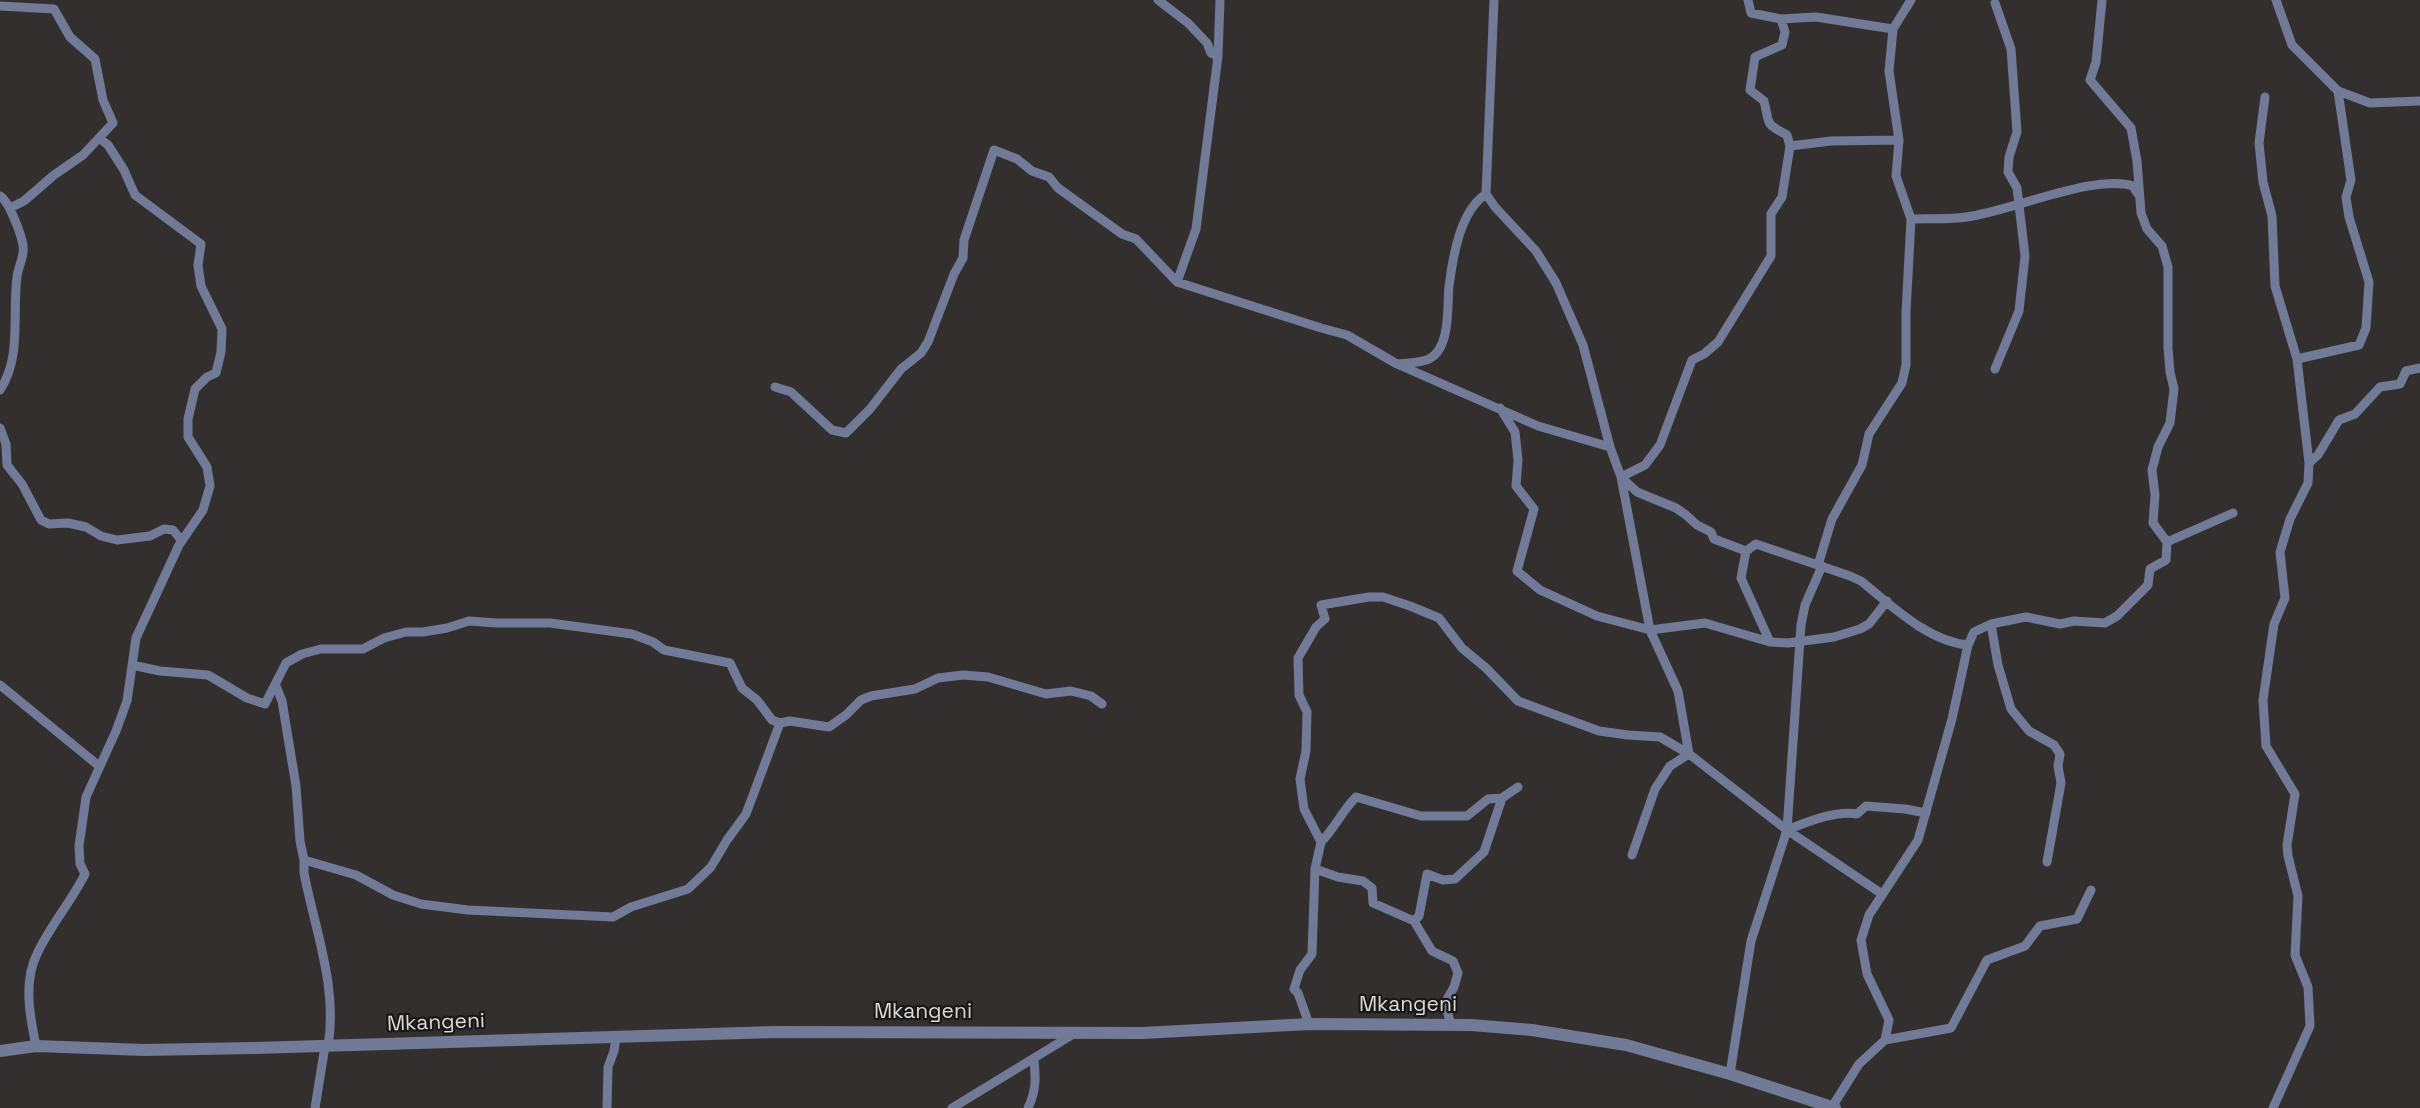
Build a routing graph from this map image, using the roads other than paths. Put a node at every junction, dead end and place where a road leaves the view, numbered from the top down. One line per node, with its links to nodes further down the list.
1 (1158, 0): 12 (street)
2 (1220, 0): 12 (street)
3 (1494, 0): 19 (street)
4 (1748, 0): 10 (street)
5 (1911, 0): 11 (street)
6 (2102, 0): 21 (street)
7 (2276, 0): 13 (street)
8 (1995, 3): 22 (street)
9 (0, 6): 16 (street)
10 (1781, 19): 11 (street); 18 (street)
11 (1893, 28): 17 (street)
12 (1218, 56): 25 (street)
13 (2338, 91): 15 (street); 26 (street)
14 (2265, 97): 26 (street)
15 (2420, 101)
16 (99, 138): 23 (street); 38 (street)
17 (1899, 140): 18 (street); 24 (street)
18 (1791, 146): 36 (street)
19 (1486, 194): 27 (street); 34 (street)
20 (0, 196): 23 (street)
21 (2139, 196): 22 (street); 39 (street)
22 (2019, 204): 24 (street); 29 (street)
23 (10, 208): 31 (street)
24 (1911, 219): 41 (street)
25 (1177, 282): 27 (street); 30 (street)
26 (2296, 359): 35 (street)
27 (1396, 364): 32 (street)
28 (2420, 368): 35 (street)
29 (1995, 369)
30 (775, 387)
31 (0, 390)
32 (1500, 408): 34 (street); 44 (street)
33 (0, 428): 38 (street)
34 (1610, 447): 36 (street)
35 (2309, 463): 82 (street)
36 (1621, 477): 40 (street); 44 (street)
37 (2233, 513): 39 (street)
38 (182, 541): 48 (street)
39 (2167, 542): 43 (street)
40 (1746, 551): 41 (street); 45 (street)
41 (1820, 566): 42 (street); 46 (street)
42 (1887, 601): 46 (street); 47 (street)
43 (1991, 624): 47 (street); 62 (street)
44 (1650, 630): 45 (street); 53 (street)
45 (1770, 642): 46 (street)
46 (1801, 642): 58 (street)
47 (1968, 645): 57 (street)
48 (132, 665): 50 (street); 54 (street)
49 (0, 685): 54 (street)
50 (276, 686): 52 (street); 61 (street)
51 (1102, 704): 52 (street)
52 (780, 723): 61 (street)
53 (1689, 754): 58 (street); 59 (street); 60 (street)
54 (99, 766): 72 (street)
55 (1518, 787): 56 (street)
56 (1502, 798): 59 (street); 66 (street)
57 (1926, 813): 58 (street); 65 (street)
58 (1787, 830): 65 (street); 76 (street)
59 (1321, 842): 63 (street)
60 (1632, 855)
61 (304, 860): 73 (street)
62 (2047, 862)
63 (1315, 869): 66 (street); 67 (street)
64 (2091, 890): 71 (street)
65 (1882, 894): 71 (street)
66 (1414, 921): 68 (street)
67 (1309, 1024): 68 (street, Mkangeni); 69 (street, Mkangeni)
68 (1451, 1025): 76 (street, Mkangeni)
69 (1075, 1033): 70 (street, Mkangeni); 75 (street)
70 (616, 1037): 73 (street, Mkangeni); 78 (street)
71 (1885, 1040): 81 (street)
72 (36, 1046): 73 (street, Mkangeni); 74 (street, Mkangeni)
73 (327, 1046): 77 (street)
74 (0, 1051)
75 (1034, 1060): 79 (street); 80 (street)
76 (1730, 1074): 81 (street, Mkangeni)
77 (315, 1108)
78 (607, 1108)
79 (952, 1108)
80 (1028, 1108)
81 (1834, 1108)
82 (2273, 1108)

